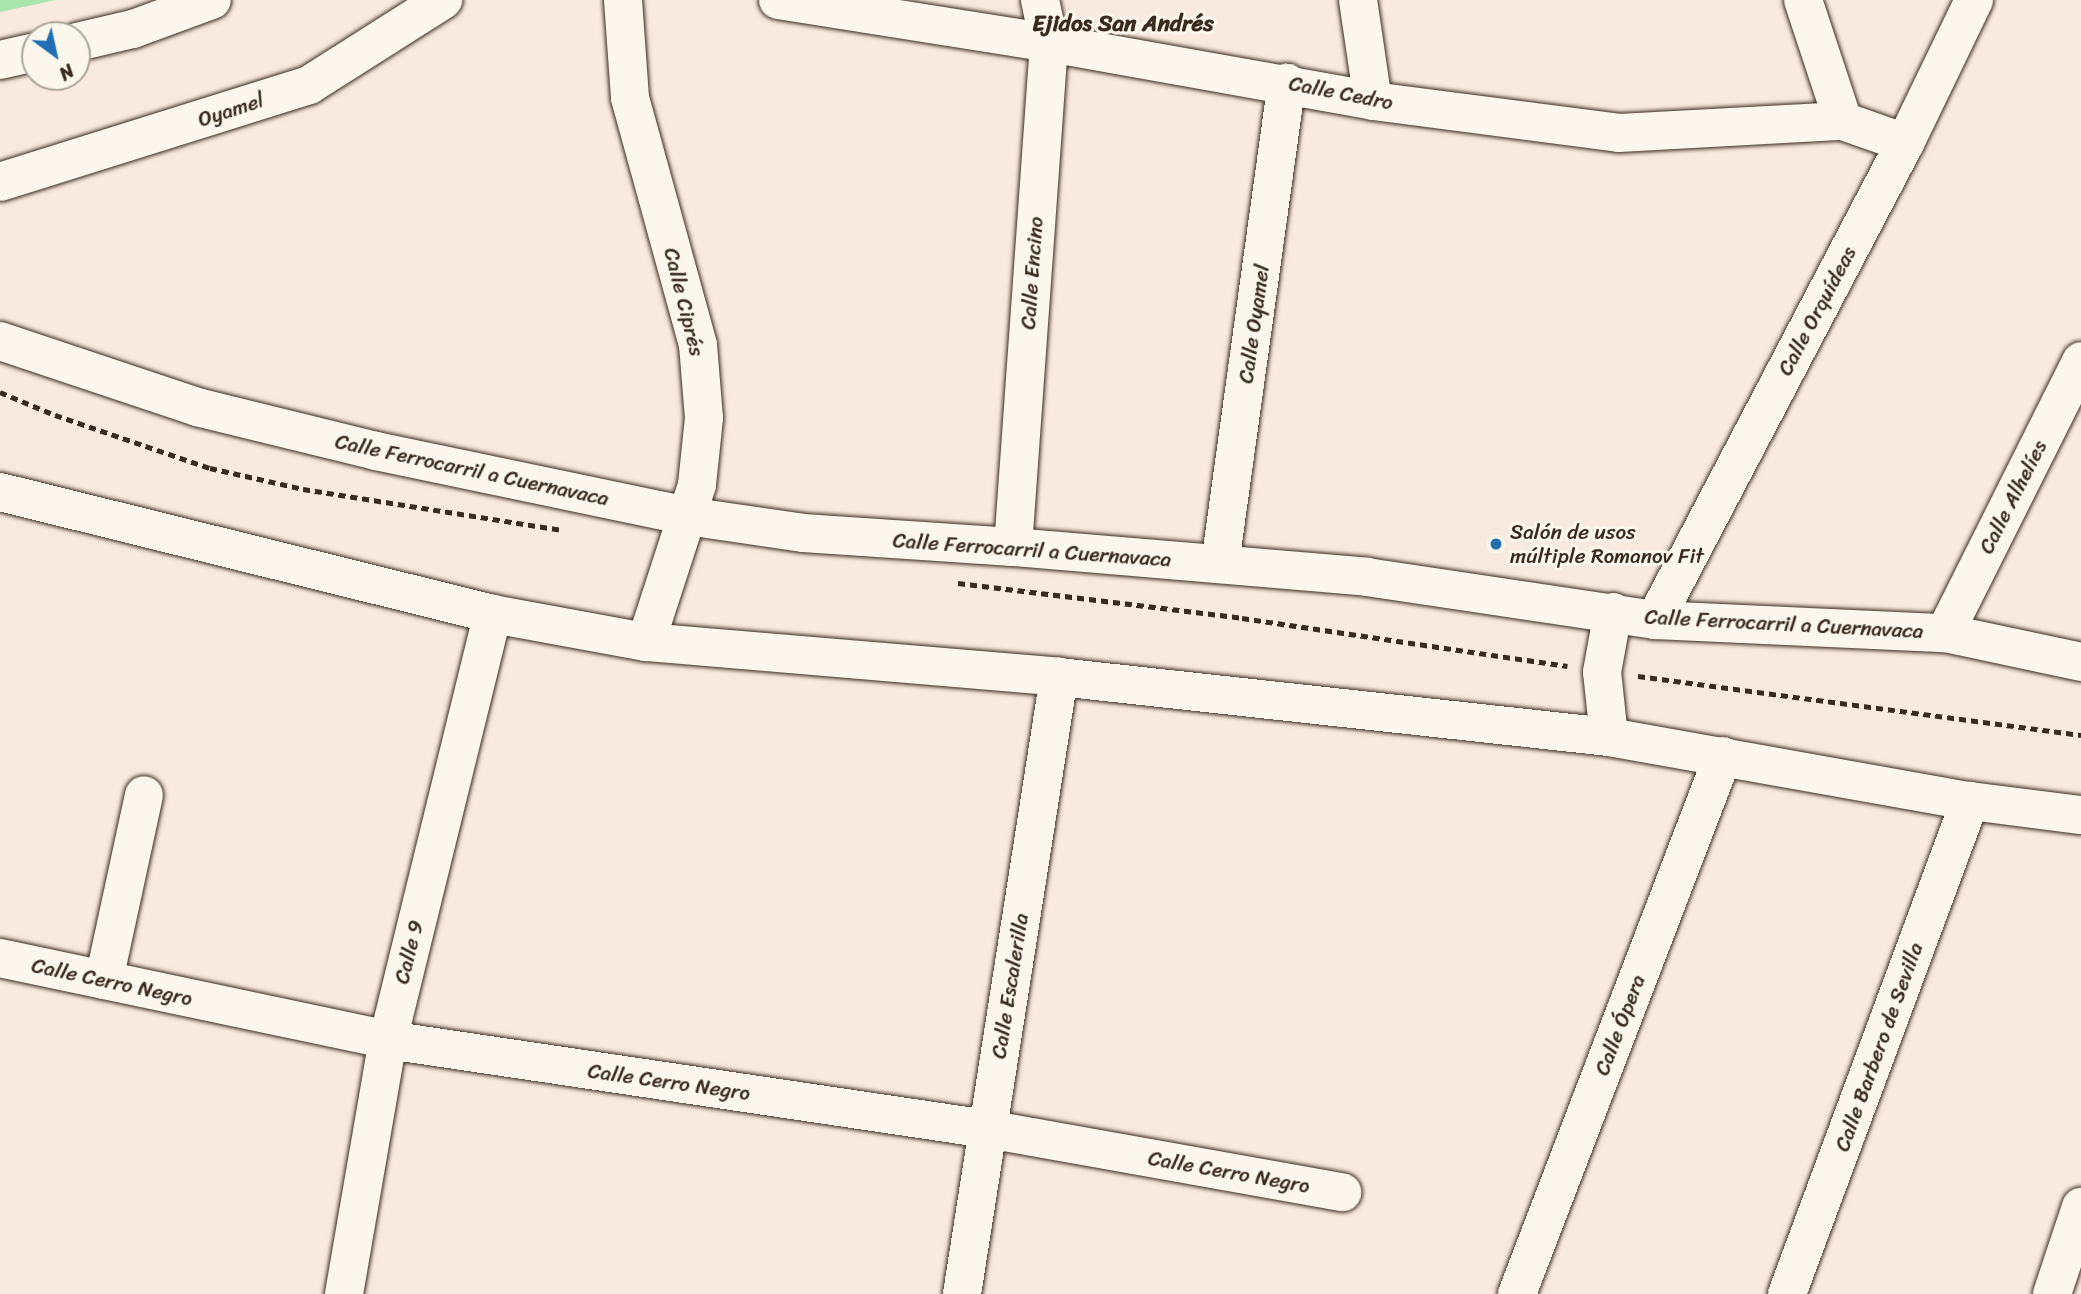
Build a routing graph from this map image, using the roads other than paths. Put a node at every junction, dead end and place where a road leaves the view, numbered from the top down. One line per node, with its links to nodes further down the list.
1 (212, 0): 9 (street)
2 (443, 0): 17 (street, Oyamel)
3 (623, 0): 21 (street, Calle Ciprés)
4 (778, 0): 10 (street, Calle Cedro)
5 (1040, 0): 10 (street, Calle Encino)
6 (1358, 0): 14 (street)
7 (1803, 0): 15 (street)
8 (1974, 0): 16 (street, Calle Orquídeas)
9 (91, 39)
10 (1049, 43): 13 (street, Calle Cedro); 22 (street, Calle Encino)
11 (21, 55): 12 (street)
12 (0, 60)
13 (1287, 83): 14 (street, Calle Cedro); 23 (street, Calle Oyamel)
14 (1373, 101): 15 (street, Calle Cedro)
15 (1843, 121): 16 (street, Calle Cedro)
16 (1905, 143): 26 (street, Calle Orquídeas)
17 (0, 182)
18 (0, 341): 21 (street, Calle Ferrocarril a Cuernavaca)
19 (2081, 361): 27 (street, Calle Alhelíes)
20 (0, 492): 25 (street)
21 (687, 516): 22 (street, Calle Ferrocarril a Cuernavaca); 28 (street, Calle Ciprés)
22 (1013, 547): 23 (street, Calle Ferrocarril a Cuernavaca)
23 (1220, 564): 24 (street, Calle Ferrocarril a Cuernavaca)
24 (1613, 612): 26 (street, Calle Ferrocarril a Cuernavaca); 31 (street)
25 (493, 614): 28 (street); 38 (street, Calle 9)
26 (1655, 620): 27 (street, Calle Ferrocarril a Cuernavaca)
27 (1945, 634): 29 (street, Calle Ferrocarril a Cuernavaca)
28 (646, 642): 30 (street)
29 (2081, 662)
30 (1059, 677): 31 (street); 39 (street, Calle Escalerilla)
31 (1609, 737): 32 (street)
32 (1723, 756): 34 (street); 44 (street, Calle Ópera)
33 (144, 795): 37 (street)
34 (1970, 801): 35 (street); 45 (street, Calle Barbero de Sevilla)
35 (2081, 815)
36 (0, 958): 37 (street, Calle Cerro Negro)
37 (104, 980): 38 (street, Calle Cerro Negro)
38 (388, 1040): 39 (street, Calle Cerro Negro); 42 (street, Calle 9)
39 (987, 1129): 40 (street, Calle Cerro Negro); 43 (street, Calle Escalerilla)
40 (1342, 1192)
41 (2081, 1207): 46 (street)
42 (344, 1294)
43 (962, 1294)
44 (1517, 1294)
45 (1787, 1294)
46 (2052, 1294)

